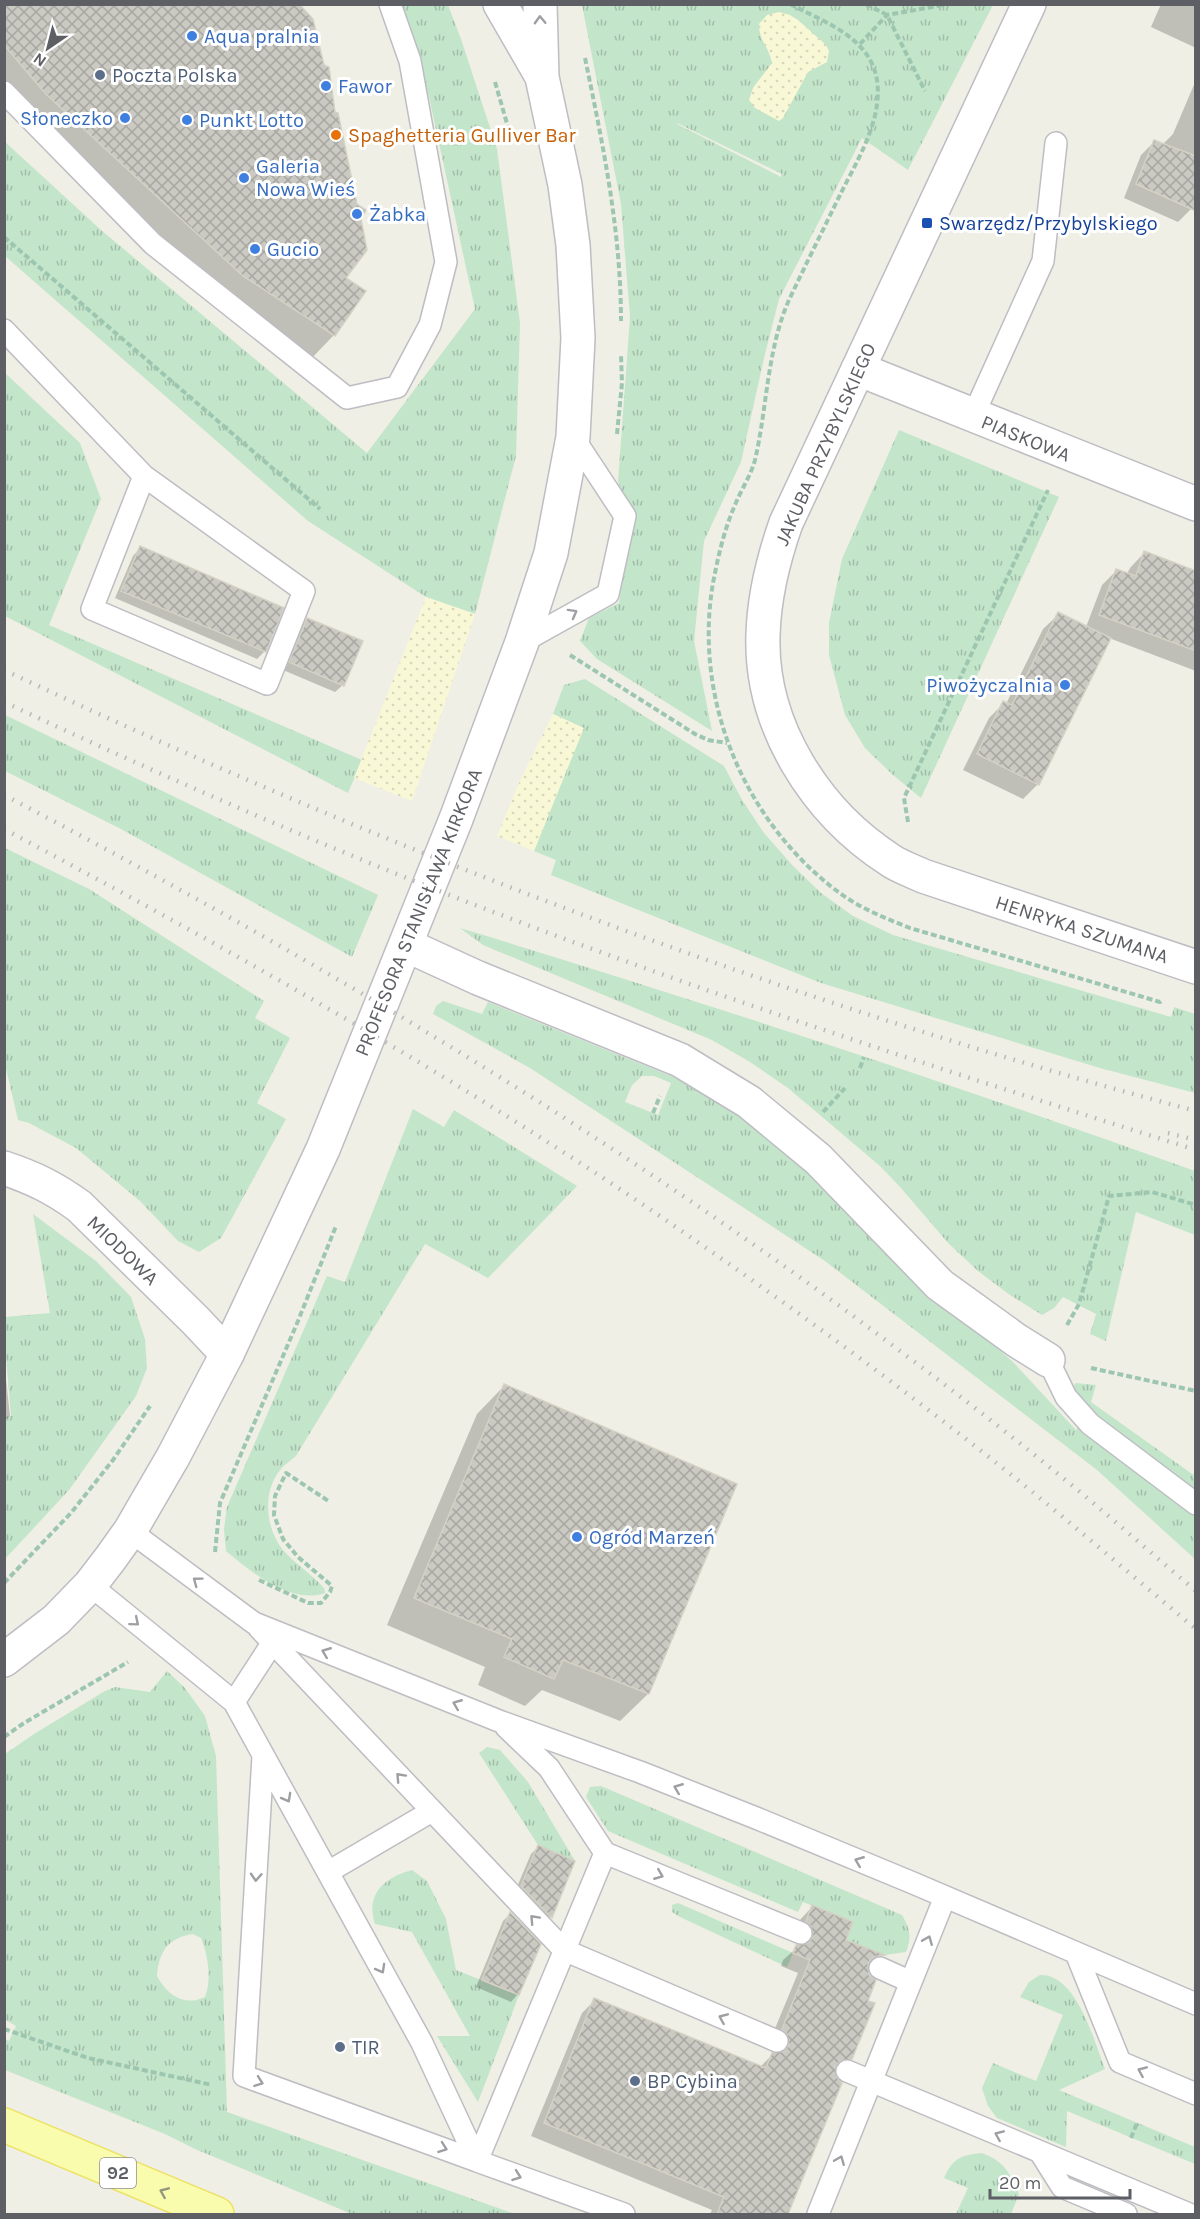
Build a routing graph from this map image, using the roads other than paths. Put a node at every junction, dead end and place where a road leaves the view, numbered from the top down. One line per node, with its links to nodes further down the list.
1 (390, 4): 6 (lane)
2 (500, 4): 5 (street, PROFESORA STANISŁAWA KIRKORA)
3 (540, 4): 5 (street, PROFESORA STANISŁAWA KIRKORA, one-way to 3)
4 (1029, 4): 9 (street, JAKUBA PRZYBYLSKIEGO)
5 (542, 77): 11 (street, PROFESORA STANISŁAWA KIRKORA)
6 (4, 92)
7 (1056, 143): 10 (lane)
8 (4, 330): 12 (lane)
9 (858, 369): 10 (street, PIASKOWA); 15 (street, JAKUBA PRZYBYLSKIEGO)
10 (973, 416): 13 (street, PIASKOWA)
11 (573, 437): 14 (street, PROFESORA STANISŁAWA KIRKORA); 14 (lane, one-way to 11)
12 (144, 476): 12 (lane)
13 (1196, 504)
14 (522, 642): 16 (street, PROFESORA STANISŁAWA KIRKORA)
15 (969, 892): 17 (street, HENRYKA SZUMANA)
16 (406, 945): 19 (street, PROFESORA STANISŁAWA KIRKORA); 20 (street)
17 (1196, 967)
18 (4, 1168): 19 (street, MIODOWA)
19 (227, 1354): 22 (street, PROFESORA STANISŁAWA KIRKORA)
20 (1048, 1360): 21 (lane)
21 (1196, 1504)
22 (130, 1531): 23 (street, PROFESORA STANISŁAWA KIRKORA); 24 (lane, one-way to 22)
23 (90, 1585): 25 (street, PROFESORA STANISŁAWA KIRKORA); 26 (lane, one-way to 26)
24 (276, 1638): 26 (lane); 27 (lane, one-way to 24); 29 (lane, one-way to 24)
25 (4, 1660)
26 (234, 1702): 28 (lane)
27 (499, 1720): 30 (lane); 32 (lane, one-way to 27)
28 (263, 1756): 31 (lane, one-way to 31); 45 (lane, one-way to 45)
29 (432, 1811): 31 (lane); 34 (lane, one-way to 29)
30 (605, 1853): 33 (lane, one-way to 33); 34 (lane)
31 (327, 1872): 45 (lane, one-way to 45)
32 (945, 1897): 35 (lane); 37 (lane, one-way to 32)
33 (801, 1933)
34 (564, 1950): 39 (lane, one-way to 34); 45 (lane)
35 (1076, 1953): 38 (lane); 42 (lane, one-way to 35)
36 (880, 1968): 37 (lane)
37 (911, 1982): 41 (lane)
38 (1196, 2004)
39 (777, 2041)
40 (847, 2071): 41 (lane)
41 (871, 2081): 44 (lane, one-way to 41); 48 (lane, one-way to 41)
42 (1196, 2094)
43 (9, 2124): 46 (main road, 92, one-way to 43)
44 (1040, 2152): 49 (lane); 50 (lane)
45 (477, 2161): 47 (lane, one-way to 47)
46 (218, 2214)
47 (624, 2214)
48 (818, 2214)
49 (1126, 2214)
50 (1189, 2214)

